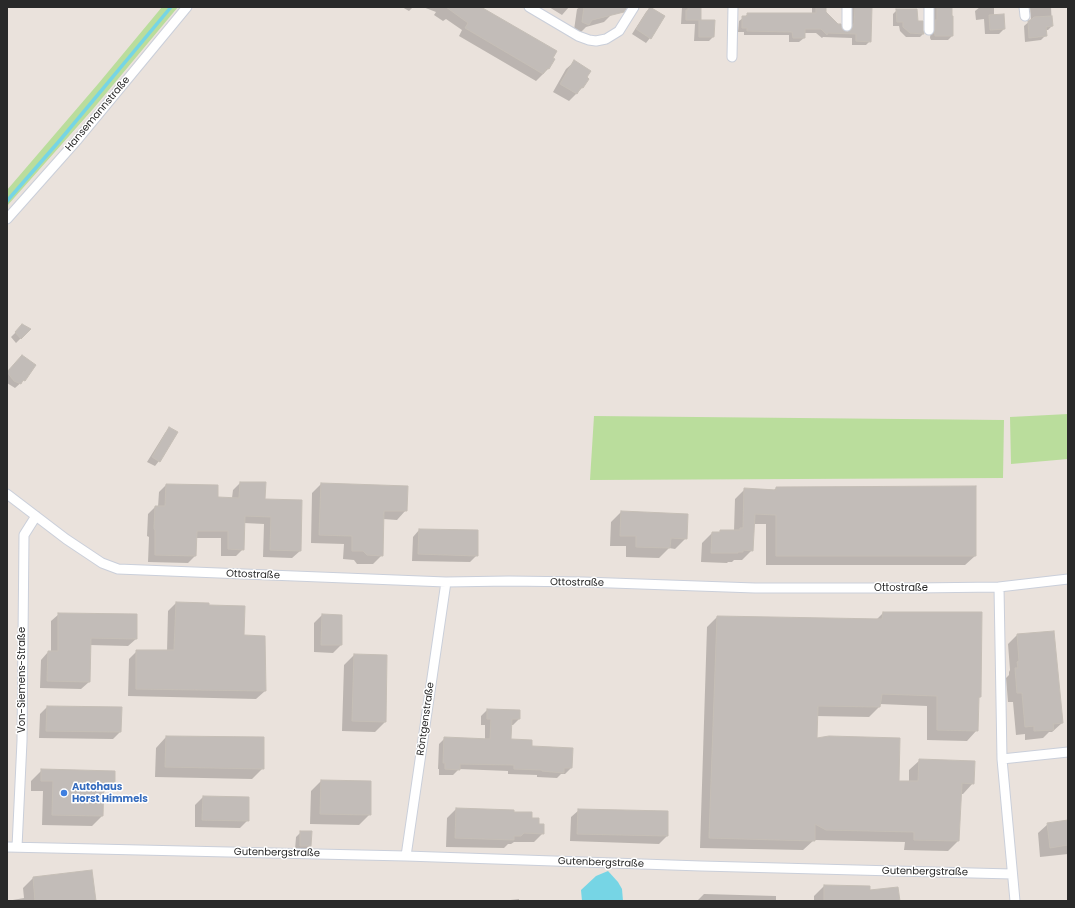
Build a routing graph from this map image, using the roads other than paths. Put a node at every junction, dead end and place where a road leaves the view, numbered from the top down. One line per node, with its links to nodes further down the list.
1 (187, 7): 10 (street, Hansemannstraße)
2 (529, 7): 3 (street)
3 (634, 7)
4 (733, 7): 9 (street)
5 (847, 7): 7 (street)
6 (929, 7): 8 (street)
7 (847, 26)
8 (929, 30)
9 (732, 57)
10 (7, 219)
11 (7, 494): 12 (street, Ottostraße)
12 (36, 516): 14 (street, Ottostraße); 19 (street, Von-Siemens-Straße)
13 (1068, 579): 15 (street, Ottostraße)
14 (446, 582): 15 (street, Ottostraße); 20 (street, Röntgenstraße)
15 (999, 587): 17 (street)
16 (1068, 752): 17 (street)
17 (1002, 759): 21 (street)
18 (7, 847): 19 (street, Gutenbergstraße)
19 (17, 847): 20 (street, Gutenbergstraße)
20 (406, 856): 21 (street, Gutenbergstraße)
21 (1012, 874): 22 (street)
22 (1015, 901)

